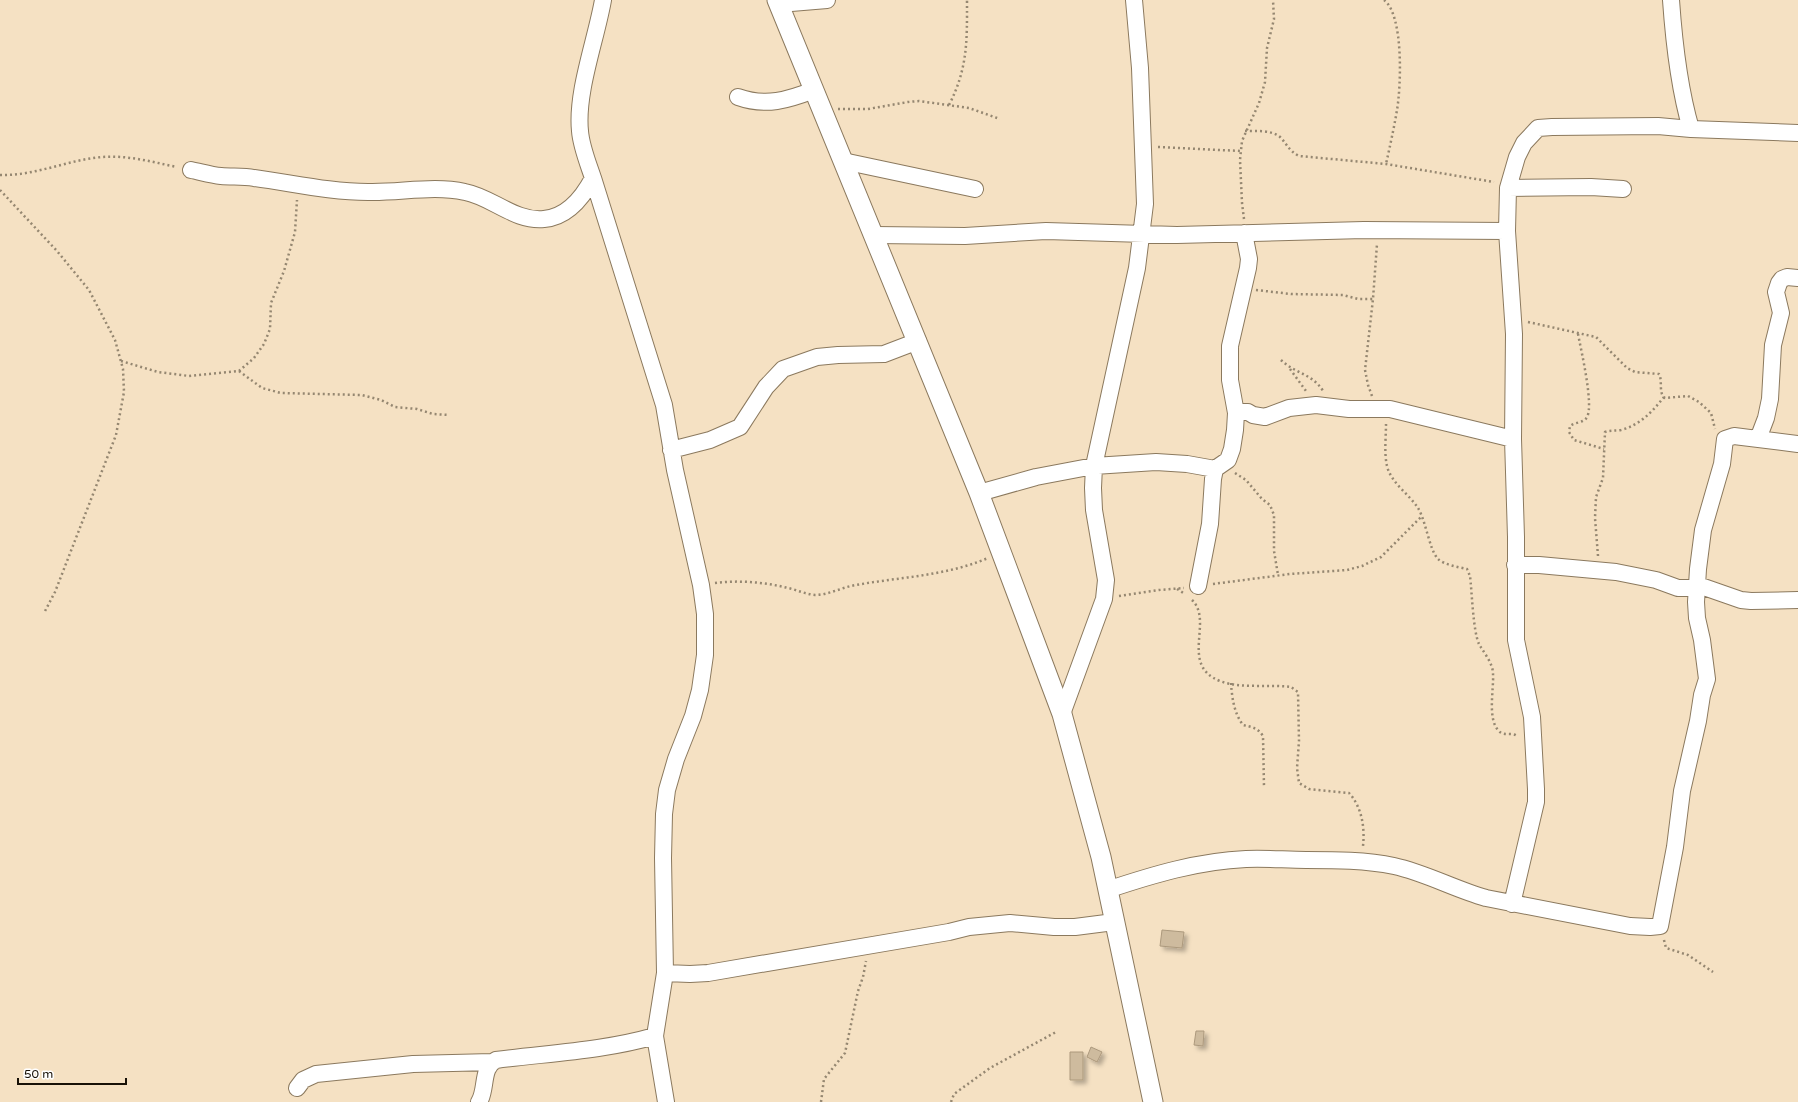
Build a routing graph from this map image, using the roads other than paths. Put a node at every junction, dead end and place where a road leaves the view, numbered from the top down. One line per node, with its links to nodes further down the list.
1 (603, 0): 12 (street)
2 (827, 0): 5 (street)
3 (1134, 0): 17 (street)
4 (1671, 0): 8 (street)
5 (778, 2): 6 (street)
6 (814, 90): 7 (street); 10 (street)
7 (738, 97)
8 (1691, 129): 9 (street); 13 (street)
9 (1798, 133)
10 (843, 161): 14 (street); 19 (street)
11 (192, 170): 12 (street)
12 (593, 178): 26 (street)
13 (1508, 187): 15 (street); 16 (street)
14 (975, 189)
15 (1623, 189)
16 (1507, 231): 18 (street); 23 (street)
17 (1142, 233): 18 (street); 19 (street); 27 (street)
18 (1245, 233): 22 (street)
19 (874, 235): 21 (street)
20 (1798, 278): 24 (street)
21 (918, 341): 26 (street); 29 (street)
22 (1236, 412): 23 (street); 28 (street)
23 (1513, 439): 30 (street)
24 (1758, 439): 25 (street); 32 (street)
25 (1798, 444)
26 (671, 450): 38 (street)
27 (1094, 466): 28 (street); 29 (street); 34 (street)
28 (1218, 468): 31 (street)
29 (979, 493): 34 (street)
30 (1515, 565): 32 (street); 36 (street)
31 (1198, 586)
32 (1698, 586): 33 (street); 36 (street)
33 (1798, 600)
34 (1062, 714): 35 (street)
35 (1107, 890): 36 (street); 37 (street)
36 (1512, 904)
37 (1114, 922): 38 (street); 44 (street)
38 (665, 973): 39 (street)
39 (655, 1036): 40 (street); 43 (street)
40 (492, 1062): 41 (street); 42 (street)
41 (297, 1088)
42 (480, 1102)
43 (666, 1102)
44 (1153, 1102)

